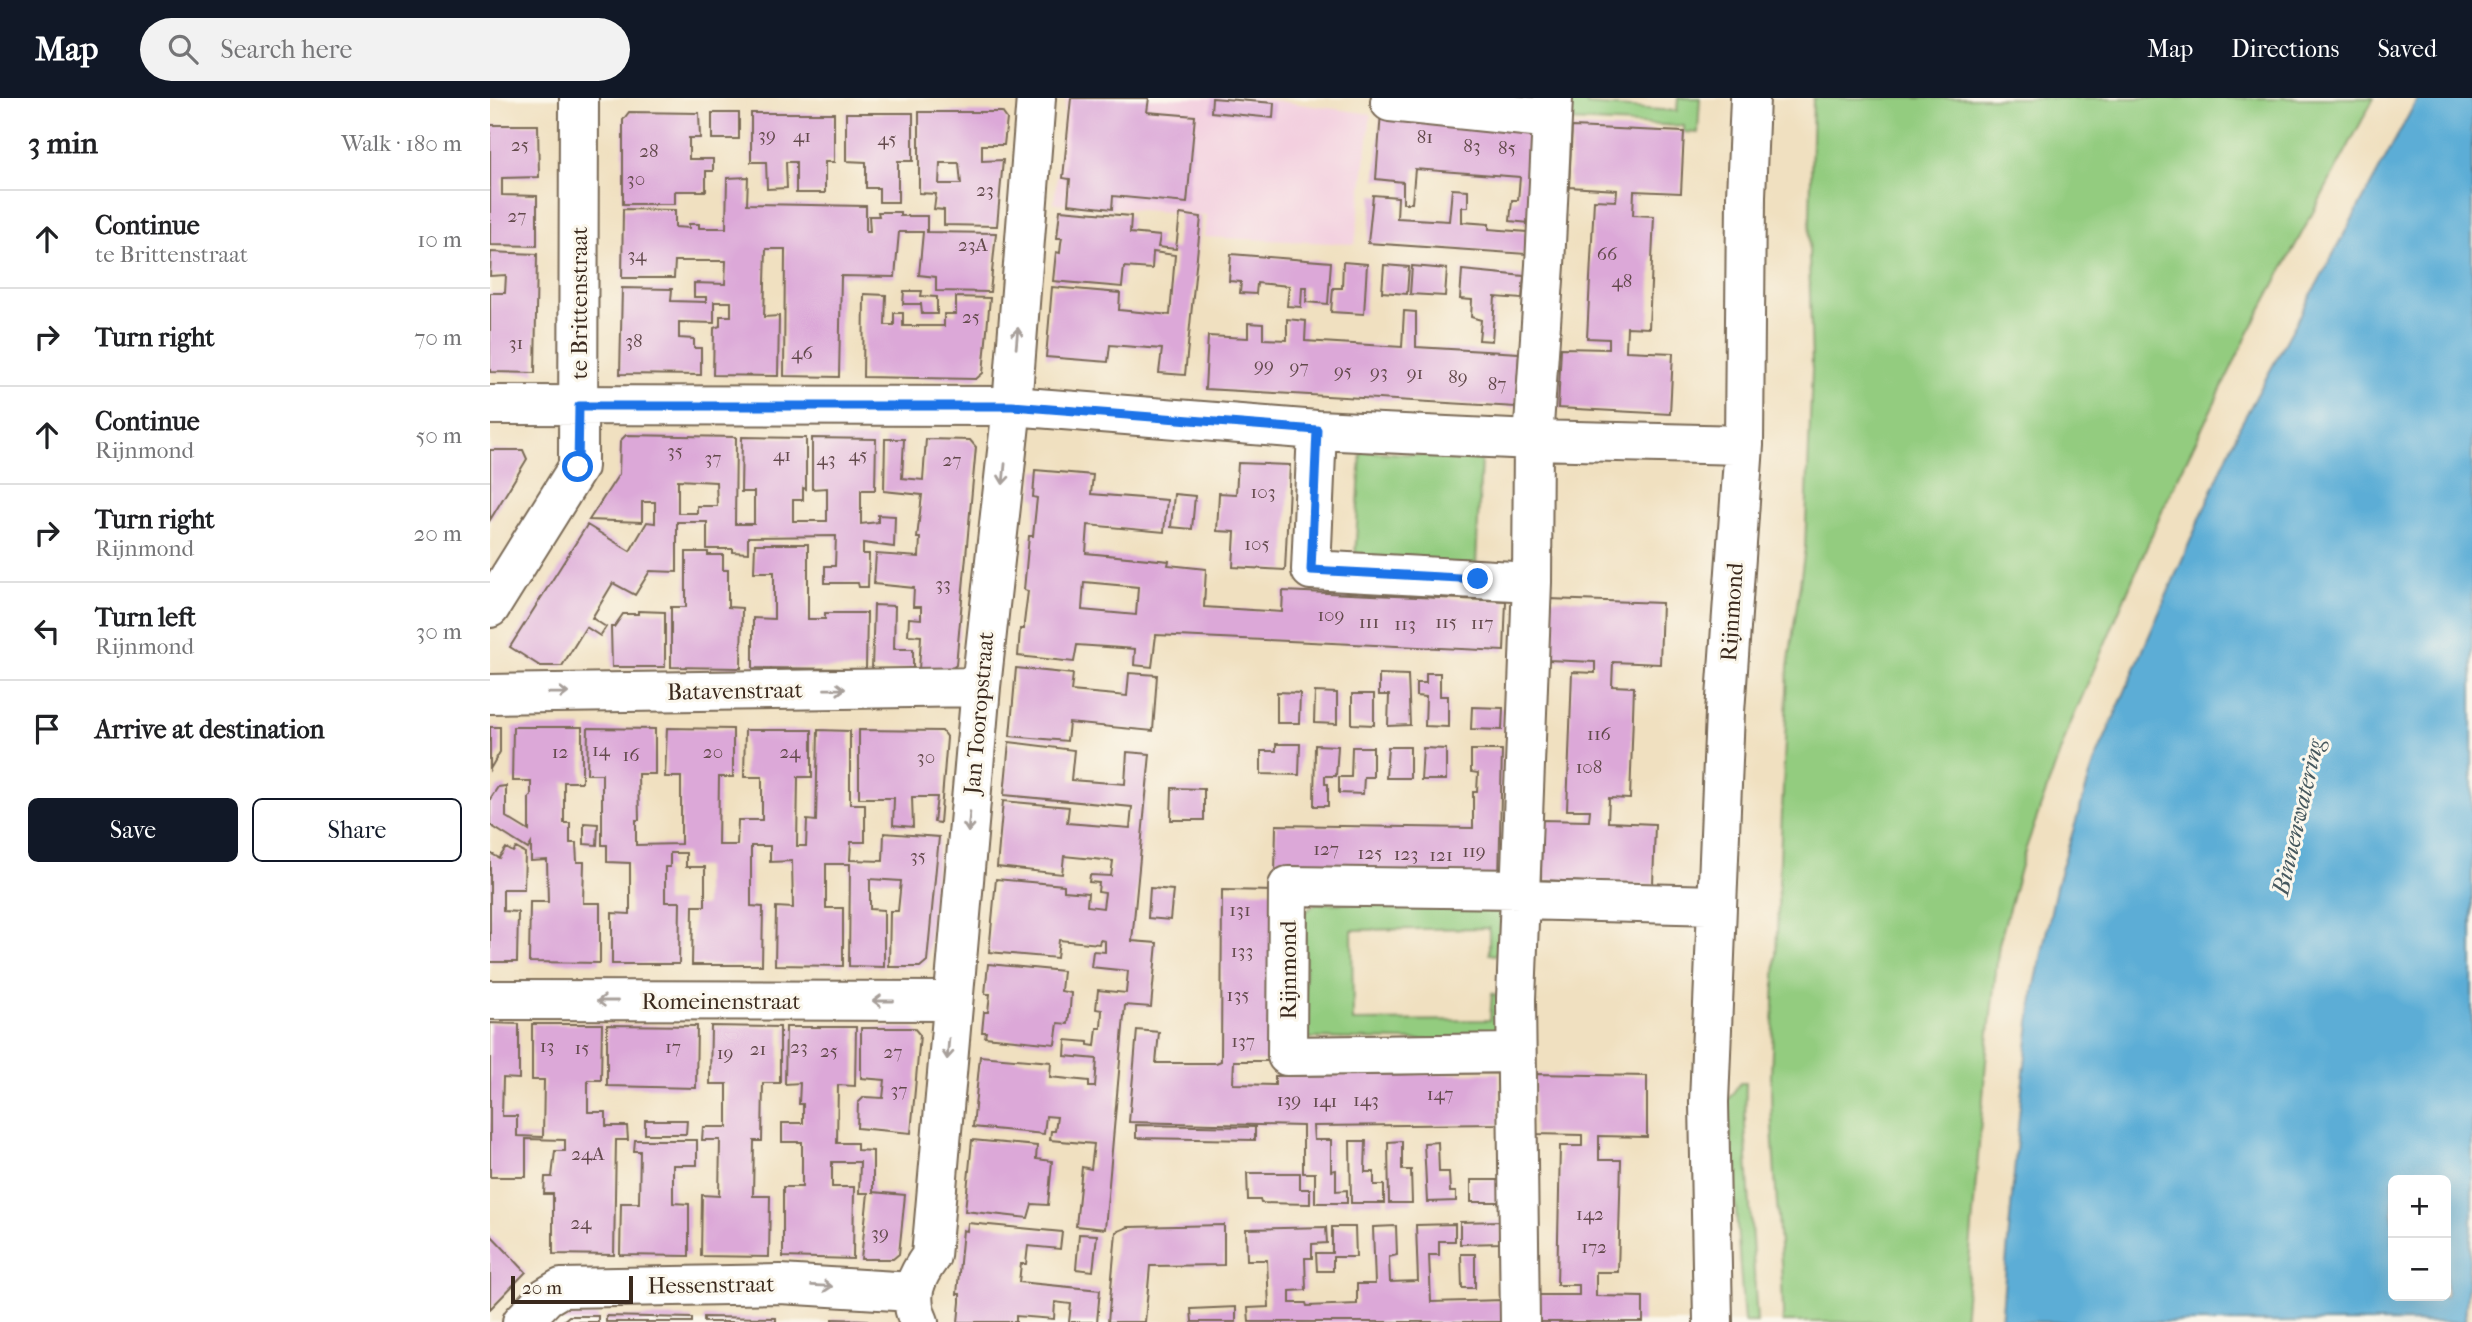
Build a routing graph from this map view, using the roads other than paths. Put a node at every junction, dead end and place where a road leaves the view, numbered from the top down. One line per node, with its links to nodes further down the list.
1 (579, 98): 7 (street, te Brittenstraat)
2 (1036, 98): 8 (street, Jan Tooropstraat, one-way to 2)
3 (1391, 98): 5 (street)
4 (1751, 98): 11 (street, Rijnmond)
5 (1553, 109): 10 (street)
6 (490, 405): 7 (street)
7 (579, 406): 8 (street); 13 (street, te Brittenstraat)
8 (1012, 406): 9 (street); 14 (street, Jan Tooropstraat, one-way to 14)
9 (1317, 430): 10 (street); 12 (street)
10 (1533, 440): 11 (street); 12 (street)
11 (1744, 446): 17 (street, Rijnmond)
12 (1532, 582): 16 (street)
13 (490, 608)
14 (981, 687): 15 (street, Batavenstraat, one-way to 14); 19 (street, Jan Tooropstraat, one-way to 19)
15 (490, 694)
16 (1520, 894): 17 (street, Rijnmond); 20 (street); 20 (street, Rijnmond)
17 (1717, 905): 24 (street, Rijnmond)
18 (490, 1000): 19 (street, Romeinenstraat, one-way to 18)
19 (951, 1001): 21 (street, Jan Tooropstraat, one-way to 21)
20 (1516, 1053): 23 (street)
21 (916, 1307): 22 (street, Hessenstraat, one-way to 21)
22 (522, 1322)
23 (1520, 1322)
24 (1713, 1322)

